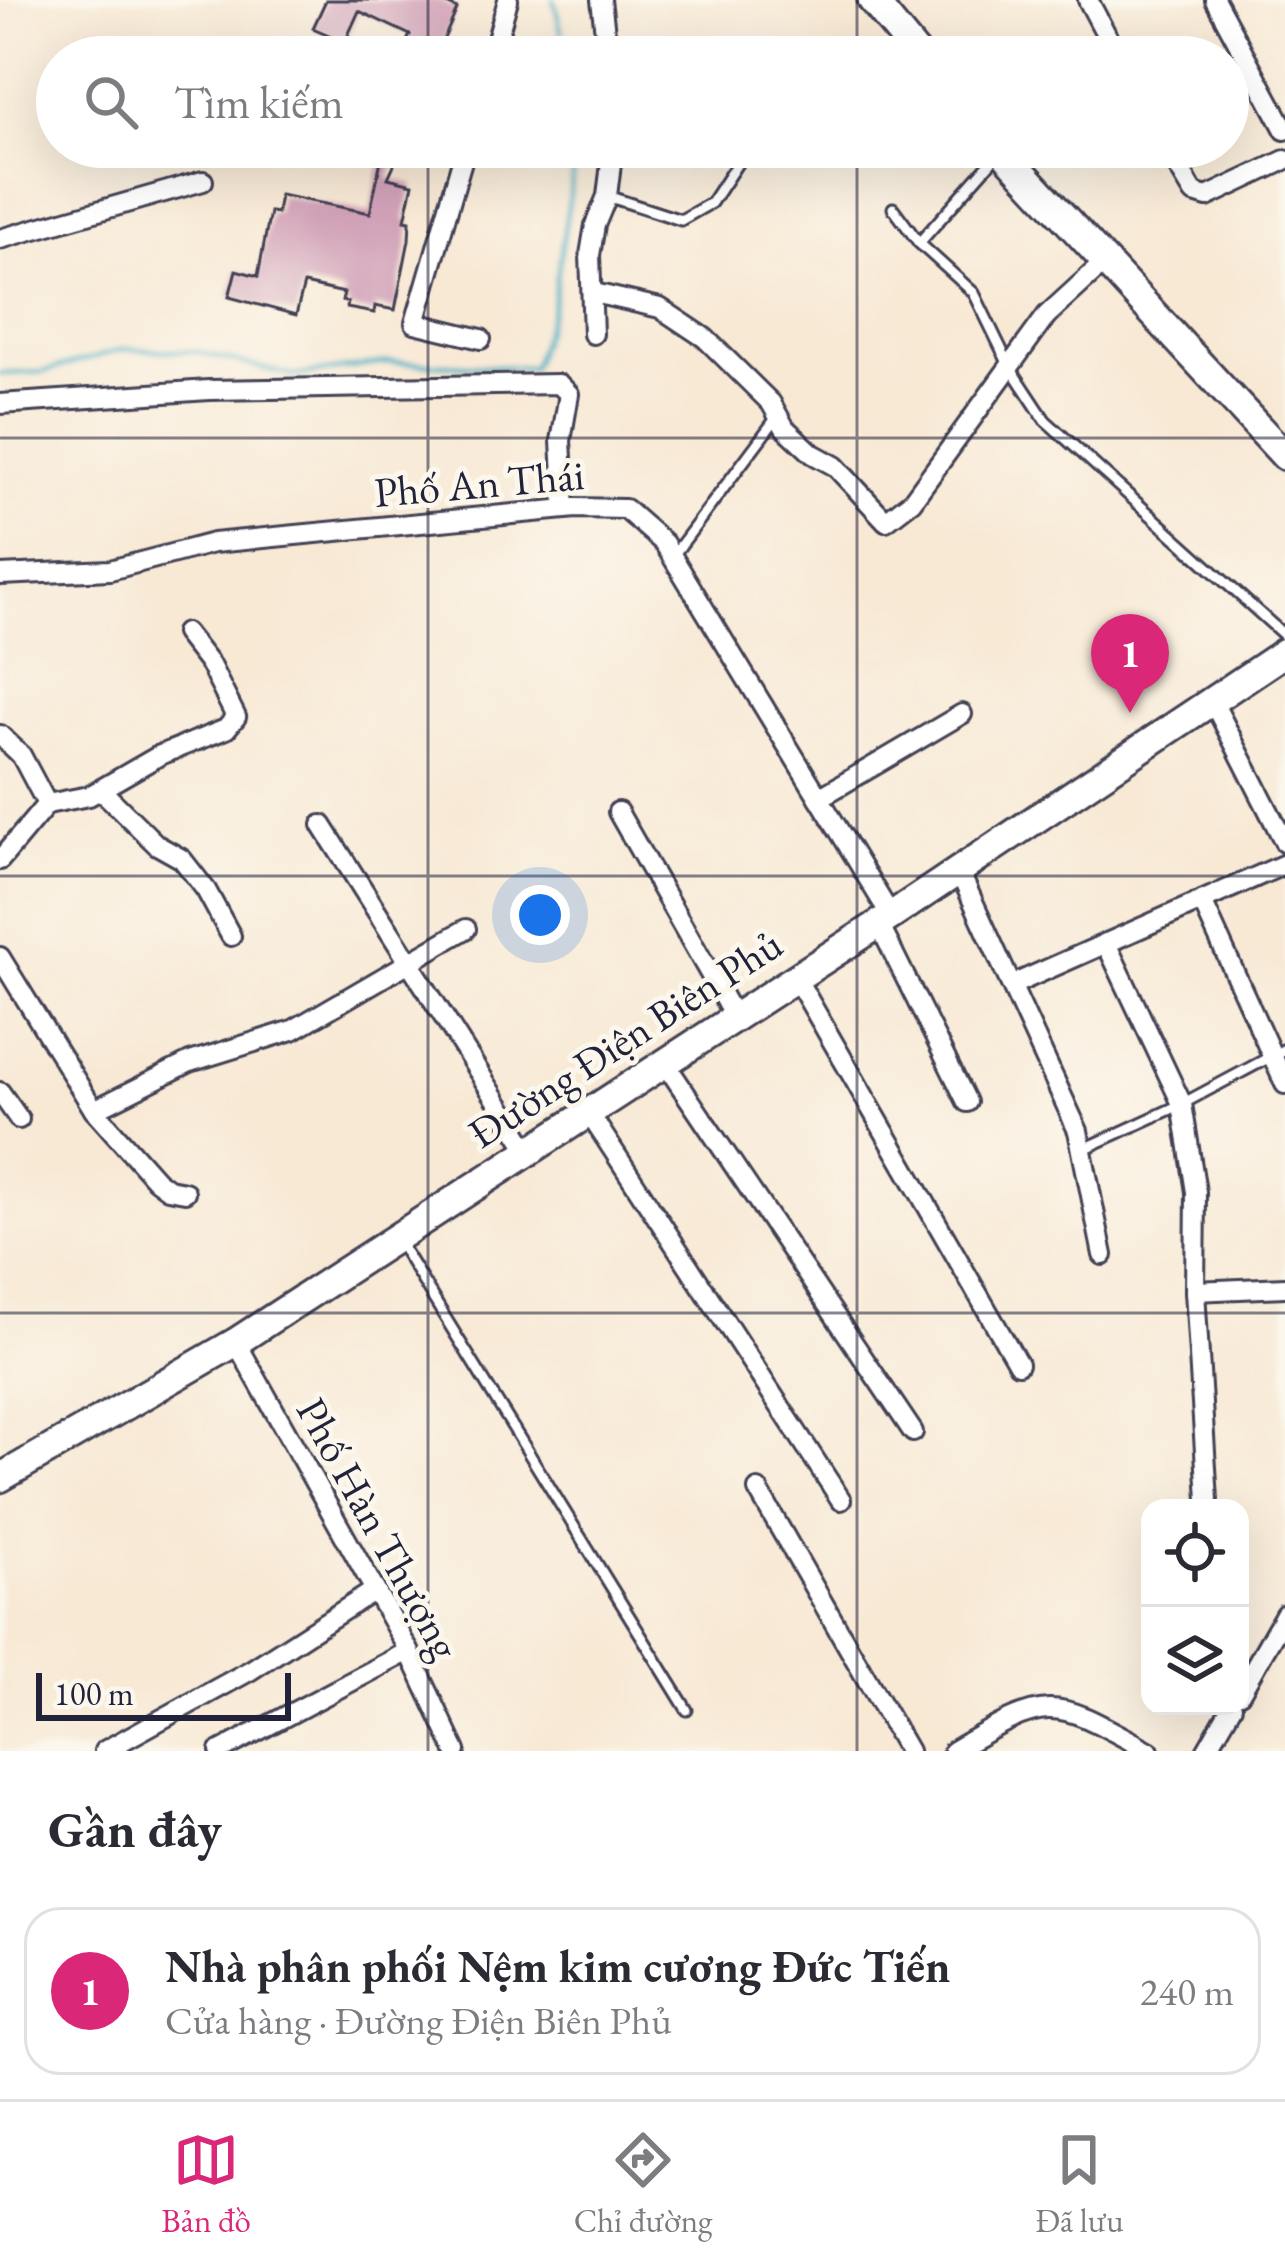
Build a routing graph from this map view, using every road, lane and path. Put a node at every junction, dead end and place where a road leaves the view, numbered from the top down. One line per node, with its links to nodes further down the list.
1 (507, 0): 6 (street)
2 (601, 0): 7 (street)
3 (872, 0): 8 (main road)
4 (1088, 0): 9 (street)
5 (1215, 0): 10 (street)
6 (498, 36)
7 (605, 36)
8 (901, 36)
9 (1107, 36)
10 (1234, 36)
11 (1249, 63): 12 (street)
12 (1285, 130)
13 (1285, 160): 19 (street)
14 (460, 168): 28 (street)
15 (611, 168): 21 (street)
16 (734, 168): 21 (lane)
17 (983, 168): 24 (lane)
18 (1019, 168): 25 (main road)
19 (1179, 168)
20 (202, 182): 23 (street)
21 (607, 196): 26 (street)
22 (893, 208): 24 (lane)
23 (0, 239)
24 (919, 243): 29 (lane)
25 (1107, 260): 29 (street); 32 (main road)
26 (594, 293): 27 (street); 31 (street)
27 (592, 334)
28 (481, 339)
29 (1010, 367): 31 (street); 37 (lane)
30 (0, 404): 33 (street)
31 (777, 417): 34 (lane)
32 (1285, 456)
33 (565, 509): 34 (street, Phố An Thái); 35 (street, Phố An Thái)
34 (672, 557): 43 (street, Phố An Thái)
35 (0, 574)
36 (185, 633): 42 (street)
37 (1285, 636)
38 (1285, 652): 39 (main road, Đường Điện Biên Phủ)
39 (1213, 702): 47 (street); 50 (main road, Đường Điện Biên Phủ)
40 (962, 714): 43 (street)
41 (0, 735): 44 (street)
42 (101, 790): 44 (street); 54 (street)
43 (818, 798): 52 (street, Phố An Thái)
44 (47, 804): 48 (street)
45 (618, 812): 60 (street)
46 (322, 825): 57 (street)
47 (1285, 843)
48 (0, 860)
49 (1285, 864): 51 (street)
50 (959, 871): 52 (main road, Đường Điện Biên Phủ); 59 (street)
51 (1202, 901): 55 (street); 61 (street)
52 (885, 920): 58 (main road, Đường Điện Biên Phủ); 65 (street, Phố An Thái)
53 (466, 929): 57 (street)
54 (231, 936)
55 (1106, 943): 59 (street); 66 (street)
56 (0, 957): 67 (street)
57 (412, 961): 67 (street); 71 (street)
58 (796, 978): 60 (main road, Đường Điện Biên Phủ); 78 (street)
59 (1012, 985): 70 (street)
60 (735, 1018): 62 (main road, Đường Điện Biên Phủ)
61 (1280, 1051): 63 (street); 66 (lane)
62 (665, 1063): 68 (main road, Đường Điện Biên Phủ); 79 (street)
63 (1285, 1084)
64 (0, 1092): 69 (street)
65 (967, 1102)
66 (1183, 1103): 70 (lane); 76 (street)
67 (94, 1110): 72 (street)
68 (589, 1112): 71 (main road, Đường Điện Biên Phủ); 83 (street)
69 (20, 1119)
70 (1084, 1149): 74 (street)
71 (530, 1151): 73 (main road, Đường Điện Biên Phủ)
72 (184, 1192)
73 (395, 1236): 77 (main road, Đường Điện Biên Phủ); 88 (lane)
74 (1102, 1255)
75 (1285, 1287): 76 (street)
76 (1196, 1291): 82 (street)
77 (236, 1342): 80 (main road, Đường Điện Biên Phủ); 84 (street, Phố Hàn Thượng)
78 (1018, 1364)
79 (913, 1432)
80 (0, 1478)
81 (758, 1490): 93 (street)
82 (1208, 1499)
83 (842, 1500)
84 (375, 1590): 86 (street, Phố Hàn Thượng); 90 (street)
85 (1285, 1614): 87 (street)
86 (409, 1651): 91 (street); 92 (street, Phố Hàn Thượng)
87 (1249, 1677)
88 (687, 1710)
89 (1227, 1715): 96 (street)
90 (104, 1751)
91 (220, 1751)
92 (456, 1751)
93 (908, 1751)
94 (953, 1751): 95 (street)
95 (1149, 1751)
96 (1206, 1751)

